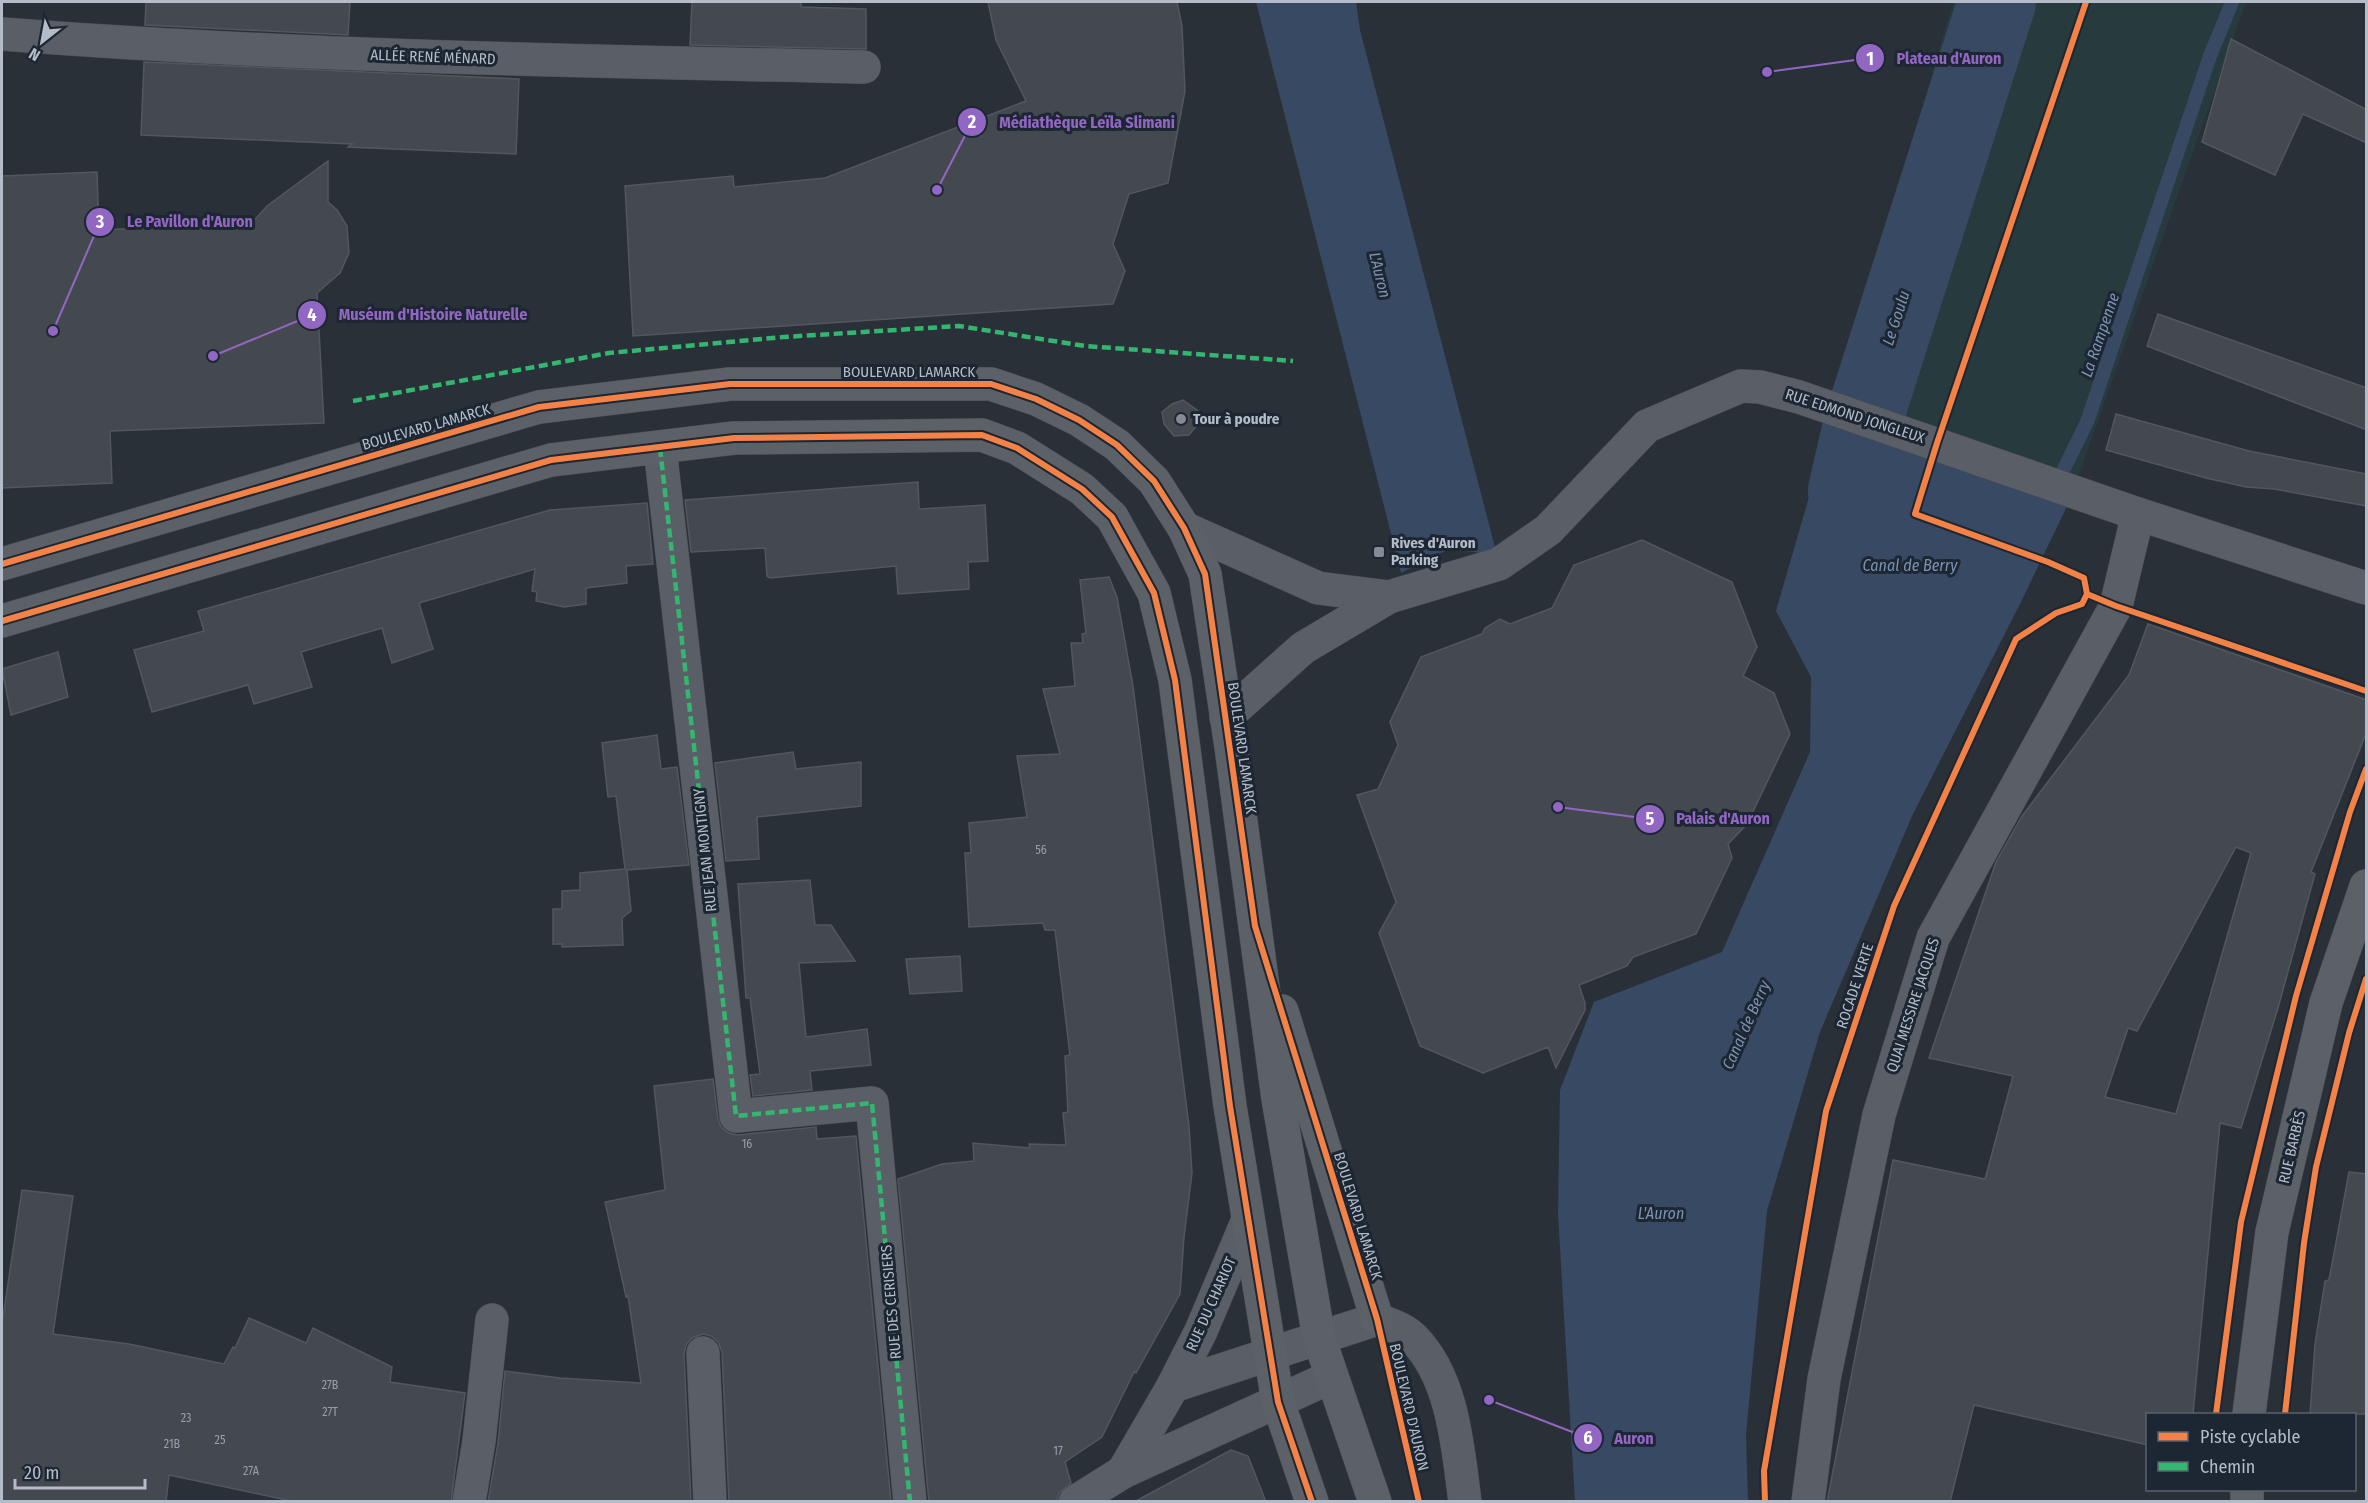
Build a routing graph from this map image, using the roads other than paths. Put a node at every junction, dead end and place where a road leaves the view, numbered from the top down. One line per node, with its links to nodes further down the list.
1 (2, 34): 2 (street, ALLÉE RENÉ MÉNARD)
2 (864, 67)
3 (660, 448): 9 (main road); 13 (street, RUE JEAN MONTIGNY); 14 (main road)
4 (2138, 514): 7 (street, RUE EDMOND JONGLEUX); 8 (street, RUE EDMOND JONGLEUX); 32 (street, QUAI MESSIRE JACQUES)
5 (1184, 528): 6 (main road, BOULEVARD LAMARCK); 8 (street, RUE EDMOND JONGLEUX); 10 (main road, BOULEVARD LAMARCK)
6 (2, 564)
7 (2367, 588)
8 (1400, 594): 10 (street, RUE EDMOND JONGLEUX)
9 (2, 621)
10 (1226, 717): 12 (main road, BOULEVARD LAMARCK)
11 (2367, 886): 23 (main road, RUE BARBÈS)
12 (1255, 926): 15 (main road, BOULEVARD LAMARCK); 17 (main road, BOULEVARD LAMARCK)
13 (872, 1103): 27 (street, RUE DES CERISIERS)
14 (1247, 1222): 19 (main road); 21 (street, RUE DU CHARIOT)
15 (1377, 1319): 17 (street, RUE DU CHARIOT); 31 (street, BOULEVARD D'AURON)
16 (492, 1320): 25 (street)
17 (1319, 1338): 19 (street, RUE DU CHARIOT); 20 (main road)
18 (703, 1353): 26 (street)
19 (1270, 1354): 21 (street, RUE DU CHARIOT); 22 (main road)
20 (1331, 1377): 22 (street, RUE DU CHARIOT); 30 (main road)
21 (1173, 1386): 24 (street, RUE DU CHARIOT)
22 (1278, 1402): 24 (street, RUE DU CHARIOT); 29 (main road)
23 (2249, 1413)
24 (1124, 1472): 28 (street, RUE DU CHARIOT)
25 (469, 1502)
26 (710, 1502)
27 (910, 1502)
28 (1075, 1502)
29 (1312, 1502)
30 (1375, 1502)
31 (1465, 1502)
32 (1808, 1502)

